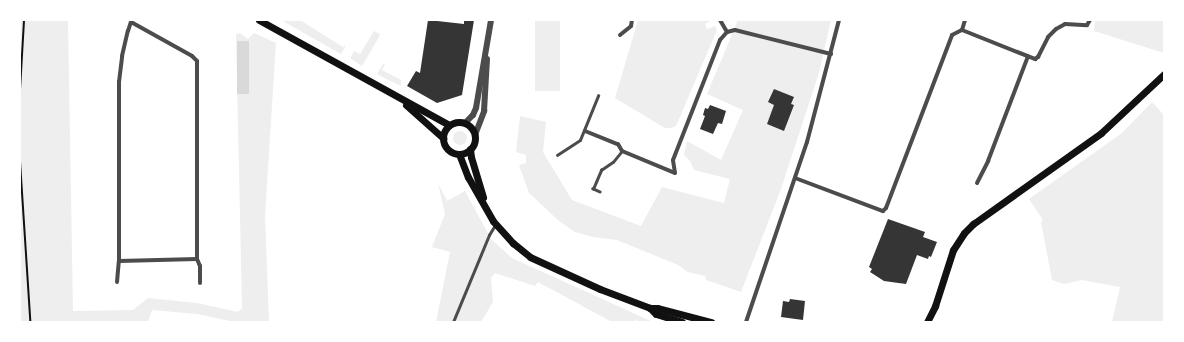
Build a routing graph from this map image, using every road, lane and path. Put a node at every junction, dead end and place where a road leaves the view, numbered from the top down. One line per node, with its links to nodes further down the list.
1 (24, 20): 17 (path)
2 (259, 20): 19 (main road)
3 (491, 20): 13 (street)
4 (632, 20): 12 (street)
5 (720, 20): 11 (street)
6 (840, 20): 14 (street)
7 (965, 20): 10 (street)
8 (1090, 20): 15 (street)
9 (131, 21): 35 (street); 36 (street)
10 (962, 30): 15 (street); 30 (street)
11 (727, 32): 14 (street); 26 (street)
12 (620, 35)
13 (487, 46): 20 (street); 23 (street)
14 (831, 54): 30 (street)
15 (1028, 56): 31 (street)
16 (1164, 74): 40 (main road)
17 (20, 90)
18 (598, 96): 22 (lane)
19 (397, 97): 21 (main road); 24 (main road)
20 (465, 123): 21 (main road); 23 (main road)
21 (449, 125): 24 (main road)
22 (585, 131): 26 (street); 29 (lane)
23 (475, 135): 25 (main road)
24 (443, 138): 28 (main road)
25 (470, 149): 28 (main road); 33 (main road)
26 (622, 151): 32 (lane)
27 (20, 154): 41 (path)
28 (460, 154): 33 (main road)
29 (557, 155)
30 (795, 178): 45 (street)
31 (977, 183)
32 (600, 192)
33 (488, 213): 34 (main road)
34 (496, 225): 39 (main road); 42 (lane)
35 (197, 259): 36 (street); 38 (street)
36 (119, 261): 37 (street)
37 (117, 282)
38 (200, 283)
39 (650, 308): 43 (main road); 44 (main road)
40 (928, 321)
41 (31, 322)
42 (453, 322)
43 (682, 322)
44 (711, 322)
45 (746, 322)

